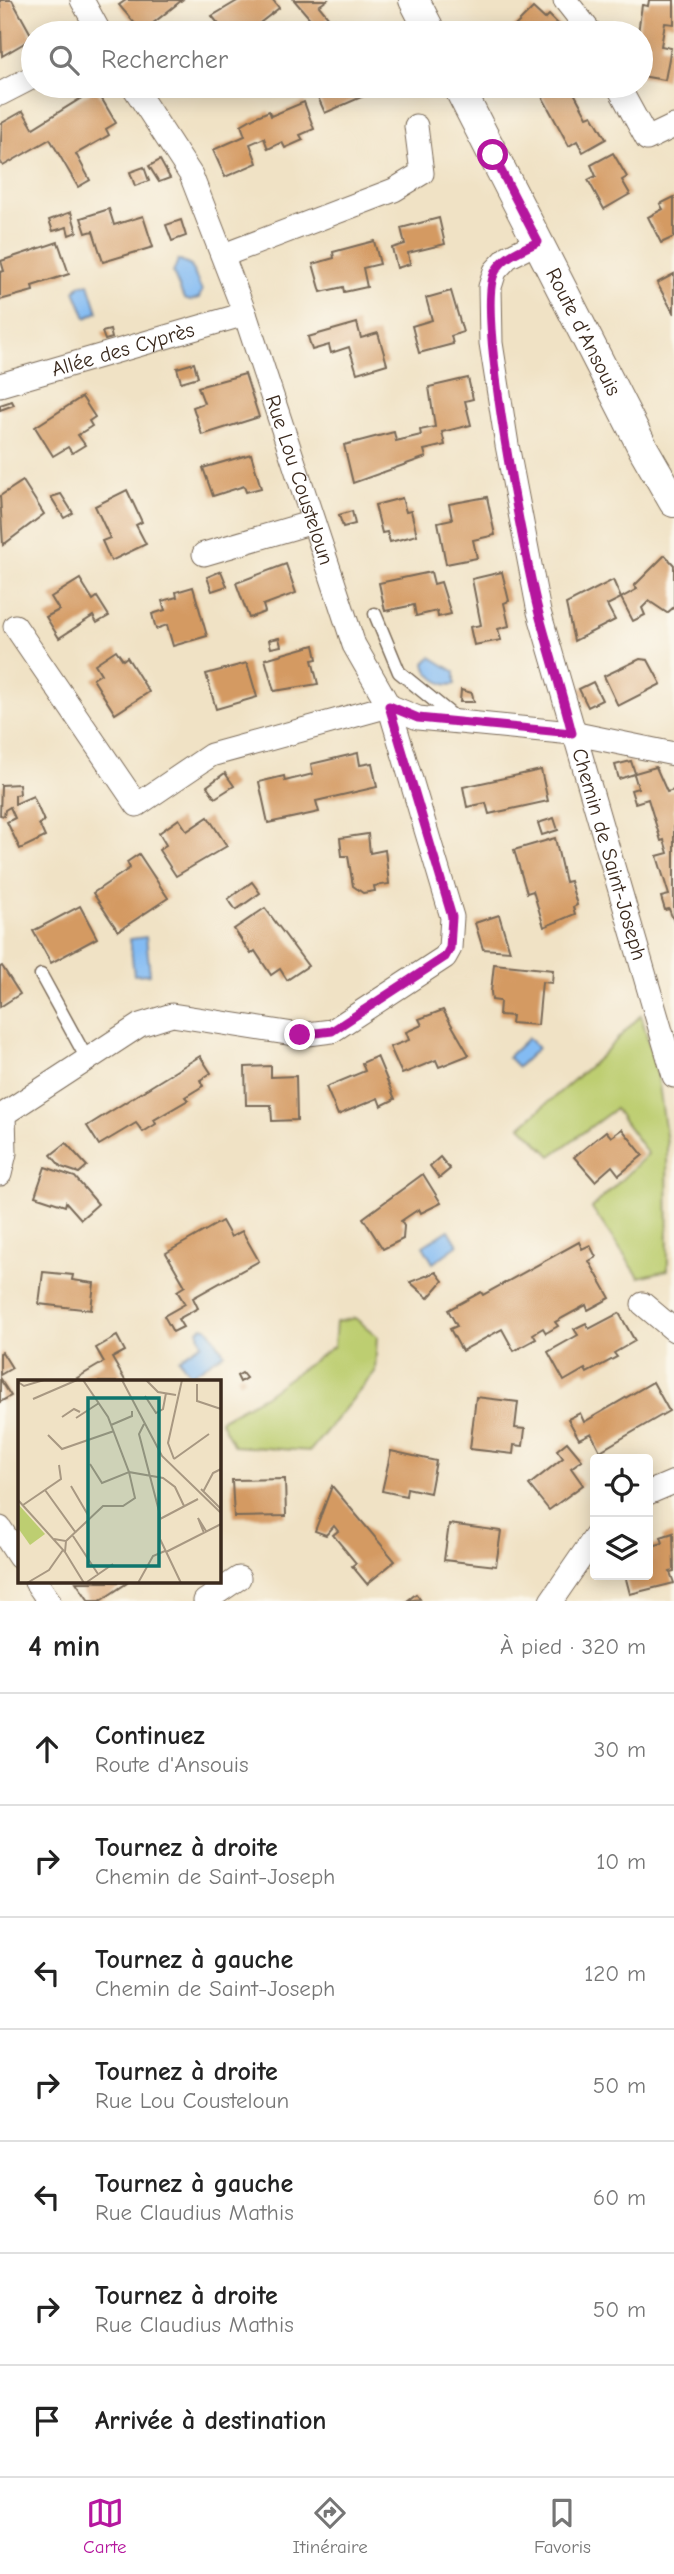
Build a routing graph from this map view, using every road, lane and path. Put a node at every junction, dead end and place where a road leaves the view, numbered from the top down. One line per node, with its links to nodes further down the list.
1 (82, 0): 4 (street)
2 (414, 0): 5 (street)
3 (565, 0): 6 (street)
4 (93, 21)
5 (425, 21)
6 (581, 21)
7 (21, 84): 8 (street)
8 (0, 94)
9 (141, 98): 15 (street, Rue Lou Cousteloun)
10 (464, 98): 14 (street, Route d'Ansouis)
11 (625, 98): 13 (street)
12 (416, 126): 15 (street)
13 (674, 126)
14 (538, 242): 18 (street, Route d'Ansouis); 25 (street, Chemin de Saint-Joseph)
15 (224, 255): 16 (street, Rue Lou Cousteloun)
16 (245, 314): 17 (street, Allée des Cyprès); 19 (street, Rue Lou Cousteloun)
17 (0, 385)
18 (674, 502)
19 (313, 522): 20 (street); 23 (street, Rue Lou Cousteloun)
20 (204, 554)
21 (375, 614): 24 (lane)
22 (15, 626): 23 (street)
23 (389, 706): 24 (street); 28 (street, Rue Lou Cousteloun)
24 (460, 722): 25 (street)
25 (572, 733): 26 (street); 29 (street, Chemin de Saint-Joseph)
26 (674, 754)
27 (41, 975): 28 (lane)
28 (88, 1059): 30 (street, Rue Lou Cousteloun)
29 (674, 1076)
30 (2, 1111): 31 (street)
31 (0, 1174)
32 (643, 1304): 33 (street)
33 (674, 1329)
34 (674, 1482): 35 (street)
35 (653, 1491)
36 (0, 1528): 38 (street)
37 (590, 1544): 43 (street)
38 (18, 1555)
39 (239, 1578): 42 (street)
40 (37, 1584): 41 (street)
41 (49, 1601)
42 (205, 1601)
43 (551, 1601)

